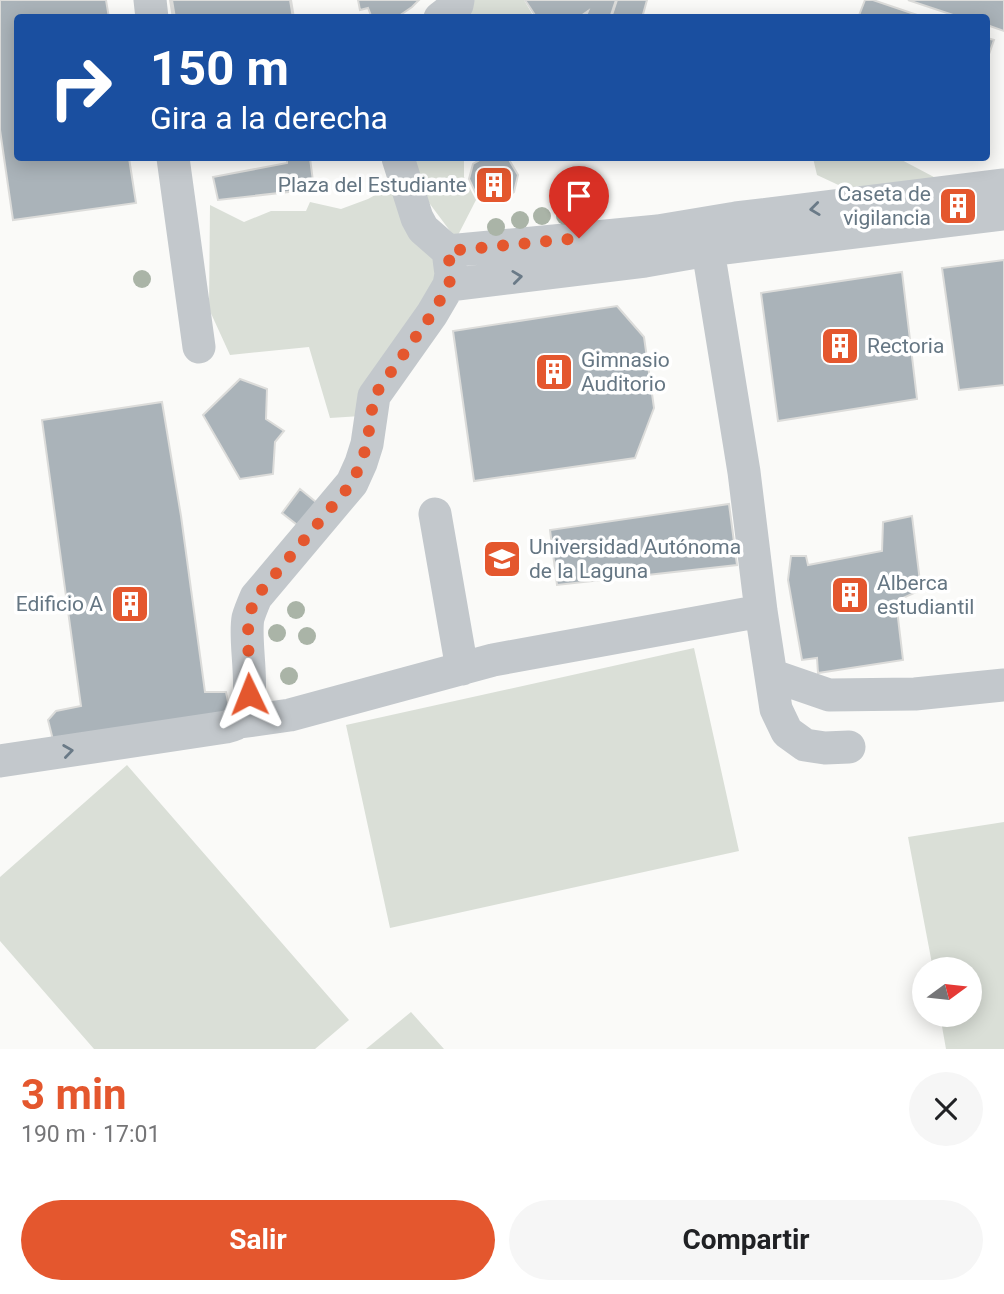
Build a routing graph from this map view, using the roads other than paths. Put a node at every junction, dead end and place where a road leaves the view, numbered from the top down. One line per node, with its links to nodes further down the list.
1 (458, 0): 2 (lane)
2 (445, 14)
3 (173, 161): 13 (lane)
4 (399, 161): 10 (lane)
5 (1004, 185): 7 (lane, one-way to 7)
6 (1004, 214): 9 (lane)
7 (736, 218): 8 (lane); 9 (lane)
8 (658, 231): 10 (lane); 11 (lane)
9 (708, 250): 11 (lane); 15 (lane)
10 (448, 251): 12 (lane)
11 (645, 261): 12 (lane, one-way to 11)
12 (449, 285): 19 (lane)
13 (199, 347)
14 (435, 514): 16 (lane)
15 (761, 611): 16 (lane); 17 (lane)
16 (463, 668): 19 (lane)
17 (771, 675): 18 (lane); 20 (lane)
18 (1004, 685)
19 (240, 722): 21 (lane, one-way to 19)
20 (849, 747)
21 (0, 761)

